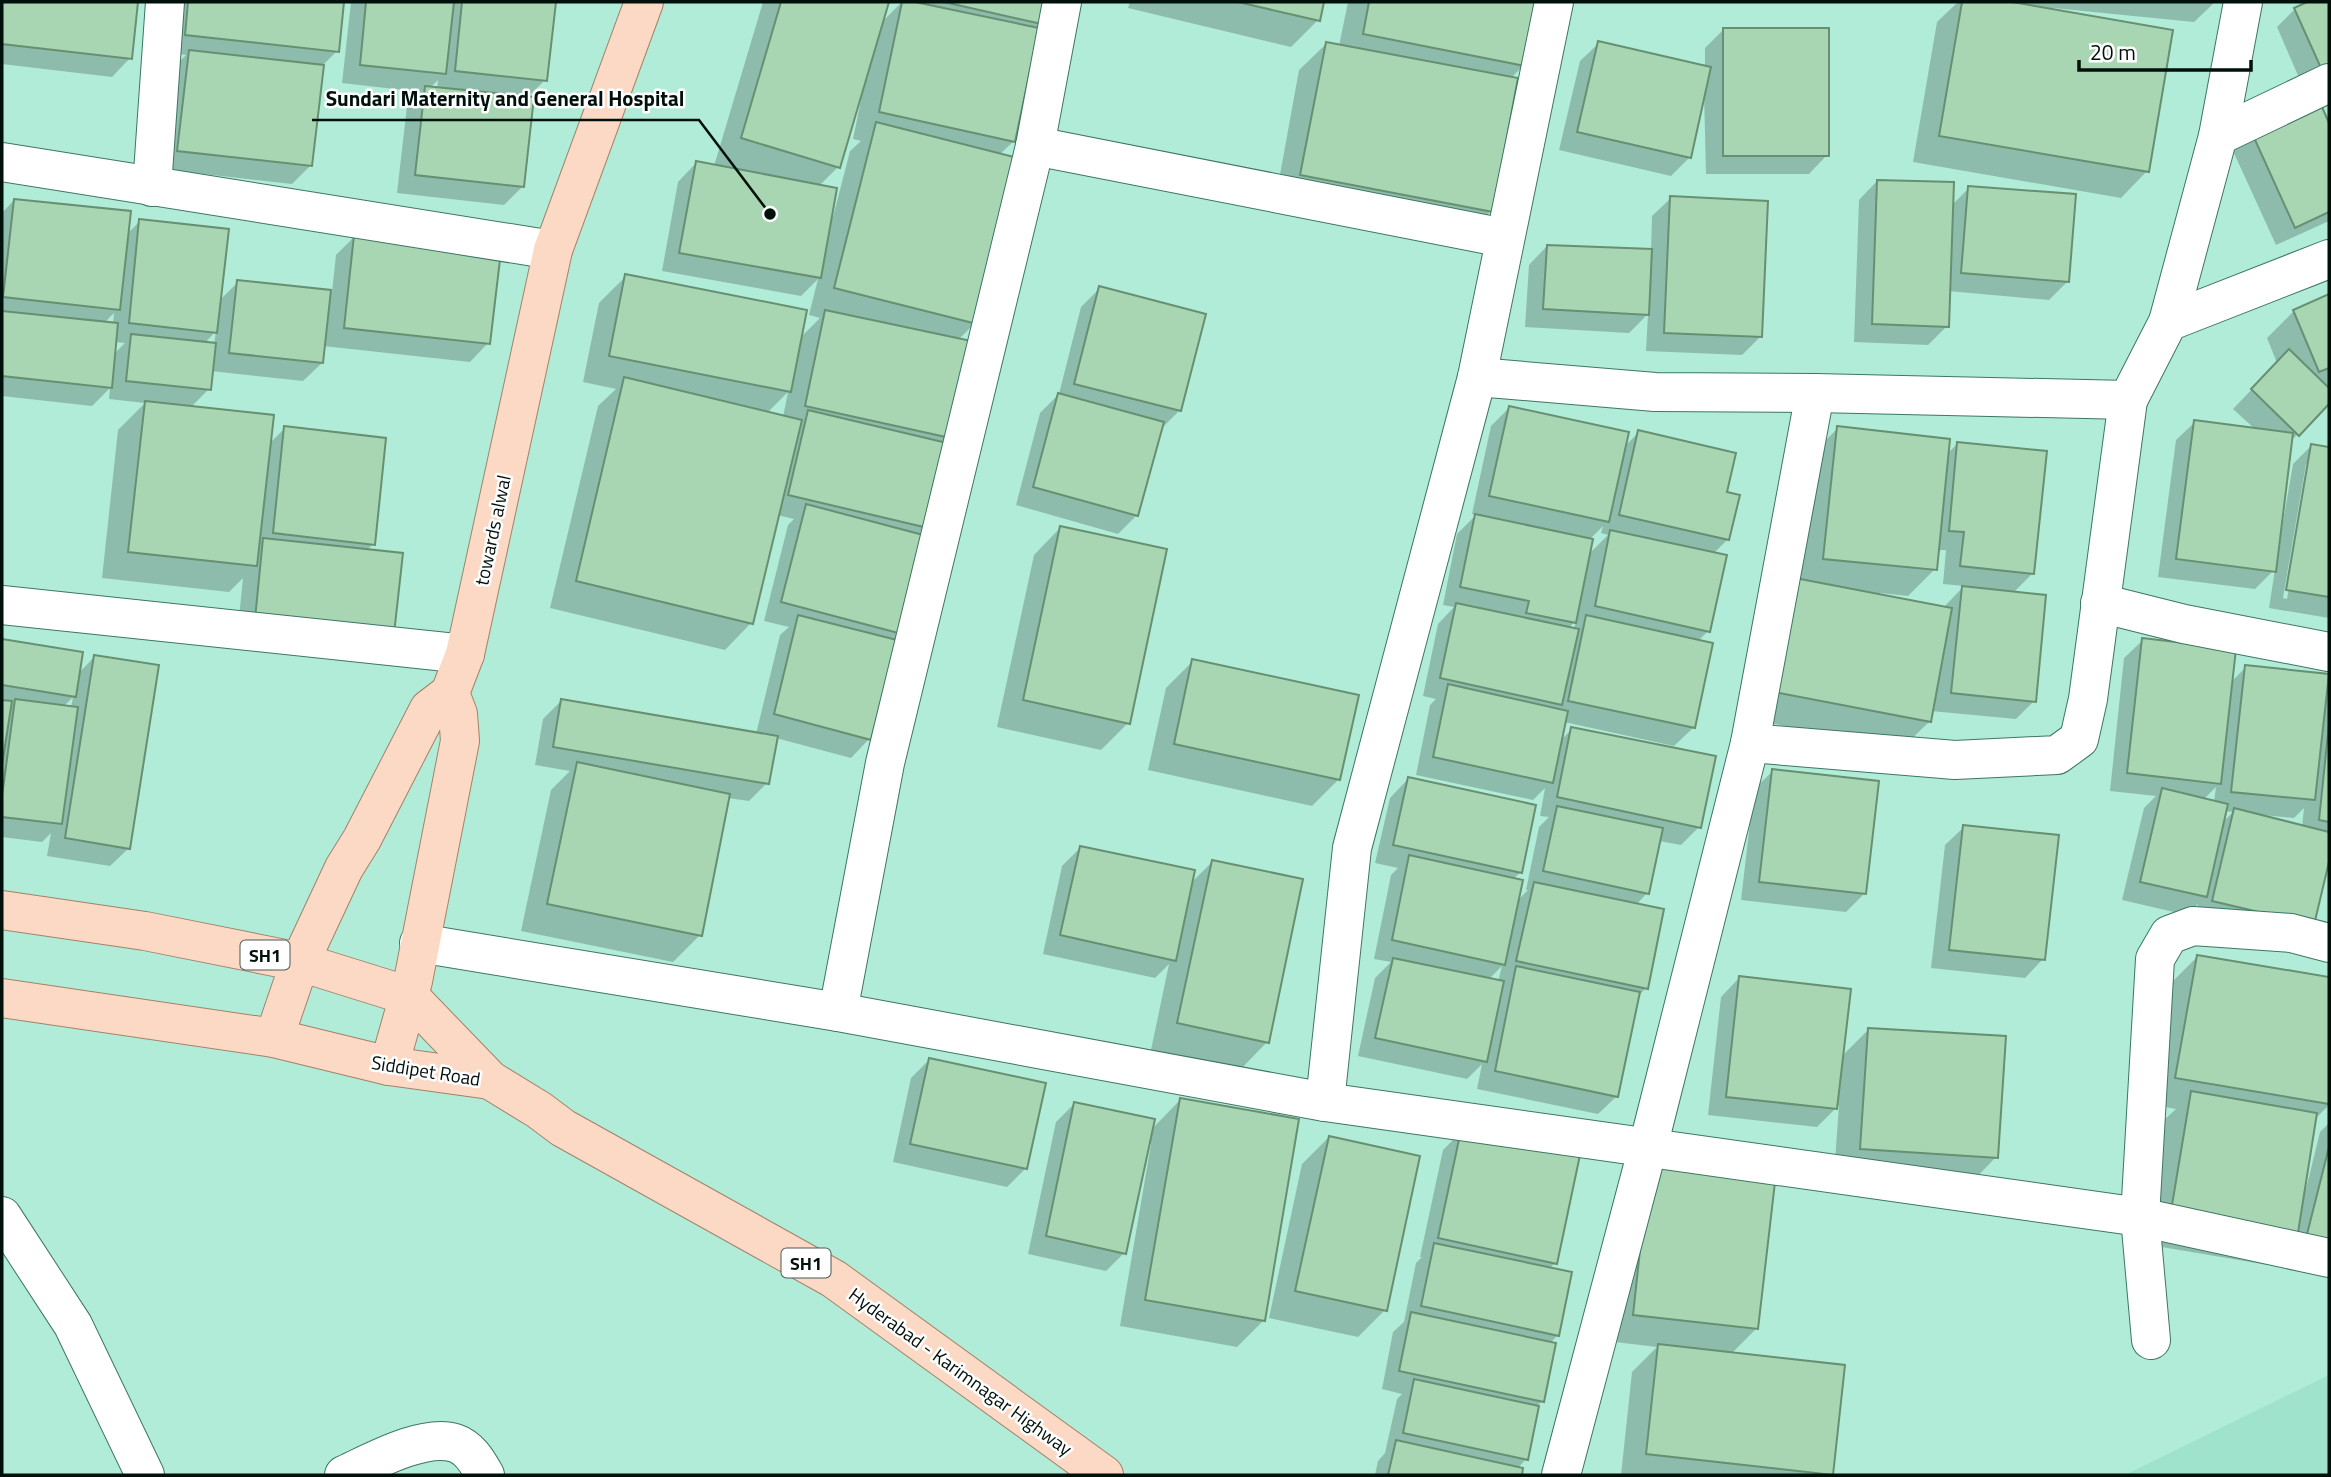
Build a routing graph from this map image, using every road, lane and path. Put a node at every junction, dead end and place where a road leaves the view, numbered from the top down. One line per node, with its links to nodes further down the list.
1 (165, 2): 10 (street)
2 (644, 2): 12 (main road, towards alwal)
3 (1062, 2): 8 (street)
4 (1554, 2): 11 (street)
5 (2242, 2): 7 (street)
6 (2329, 83): 7 (street)
7 (2218, 135): 14 (street)
8 (1035, 146): 11 (street); 30 (street)
9 (2, 162): 10 (street)
10 (152, 187): 12 (street)
11 (1504, 238): 15 (street)
12 (553, 250): 21 (main road, towards alwal)
13 (2329, 259): 14 (street)
14 (2168, 322): 17 (street)
15 (1477, 377): 16 (street); 34 (street)
16 (1815, 393): 17 (street); 23 (street)
17 (2128, 400): 18 (street)
18 (2099, 603): 20 (street); 23 (street)
19 (2, 605): 21 (street)
20 (2329, 652)
21 (465, 654): 22 (main road, towards alwal)
22 (450, 693): 25 (main road); 27 (main road)
23 (1750, 743): 35 (street)
24 (2, 909): 27 (main road, Siddipet Road / SH1)
25 (419, 943): 28 (main road); 30 (street)
26 (2329, 943): 37 (street)
27 (300, 962): 28 (main road, Siddipet Road / SH1); 31 (main road)
28 (409, 996): 32 (main road); 33 (main road, Siddipet Road / SH1)
29 (2, 998): 31 (main road, Siddipet Road / SH1)
30 (838, 1012): 34 (street)
31 (274, 1038): 32 (main road, Siddipet Road / SH1)
32 (389, 1066): 33 (main road, Siddipet Road / SH1)
33 (489, 1080): 43 (main road, Hyderabad - Karimnagar Highway / SH1)
34 (1325, 1102): 35 (street)
35 (1648, 1147): 37 (street); 44 (street)
36 (2, 1216): 40 (street)
37 (2140, 1217): 38 (street); 39 (street)
38 (2329, 1258)
39 (2151, 1340)
40 (145, 1475)
41 (344, 1475): 42 (street)
42 (485, 1475)
43 (1104, 1475)
44 (1561, 1475)

